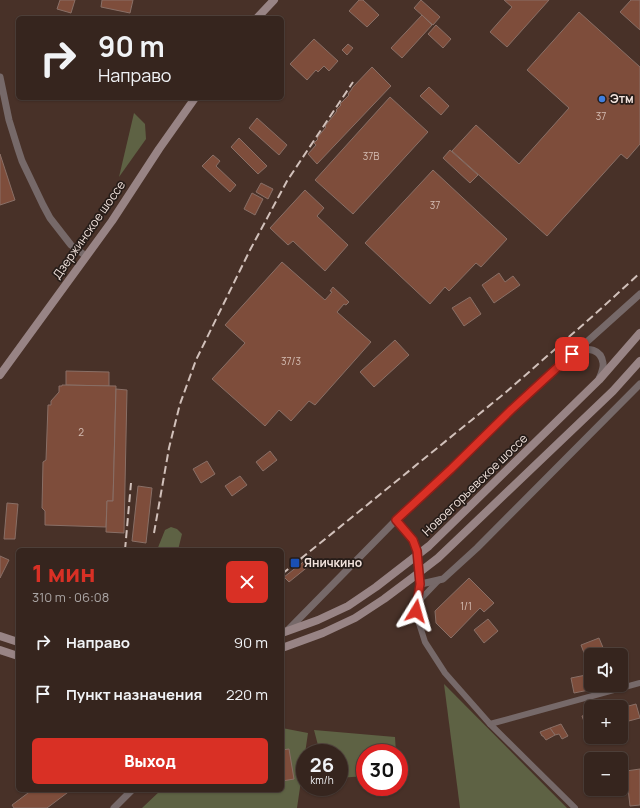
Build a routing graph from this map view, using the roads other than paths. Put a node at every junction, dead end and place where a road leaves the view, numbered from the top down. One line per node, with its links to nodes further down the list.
1 (274, 0): 2 (main road)
2 (259, 16)
3 (0, 77): 5 (street)
4 (194, 100): 5 (main road, Дзержинское шоссе)
5 (86, 256): 10 (main road, Дзержинское шоссе)
6 (640, 294): 8 (street)
7 (640, 333): 11 (main road, Новоегорьевское шоссе)
8 (572, 354): 11 (street); 13 (street)
9 (640, 361): 21 (main road)
10 (0, 375)
11 (599, 380): 17 (main road, Новоегорьевское шоссе)
12 (640, 386): 14 (street)
13 (396, 520): 15 (street); 18 (street)
14 (439, 580): 15 (street); 16 (street)
15 (420, 584): 16 (street)
16 (417, 603): 25 (street)
17 (284, 632)
18 (284, 634)
19 (0, 636): 20 (main road)
20 (16, 641)
21 (284, 647)
22 (0, 650): 23 (main road)
23 (16, 655)
24 (640, 683): 25 (street)
25 (490, 724): 28 (street)
26 (130, 792): 27 (street)
27 (114, 808)
28 (575, 808)

